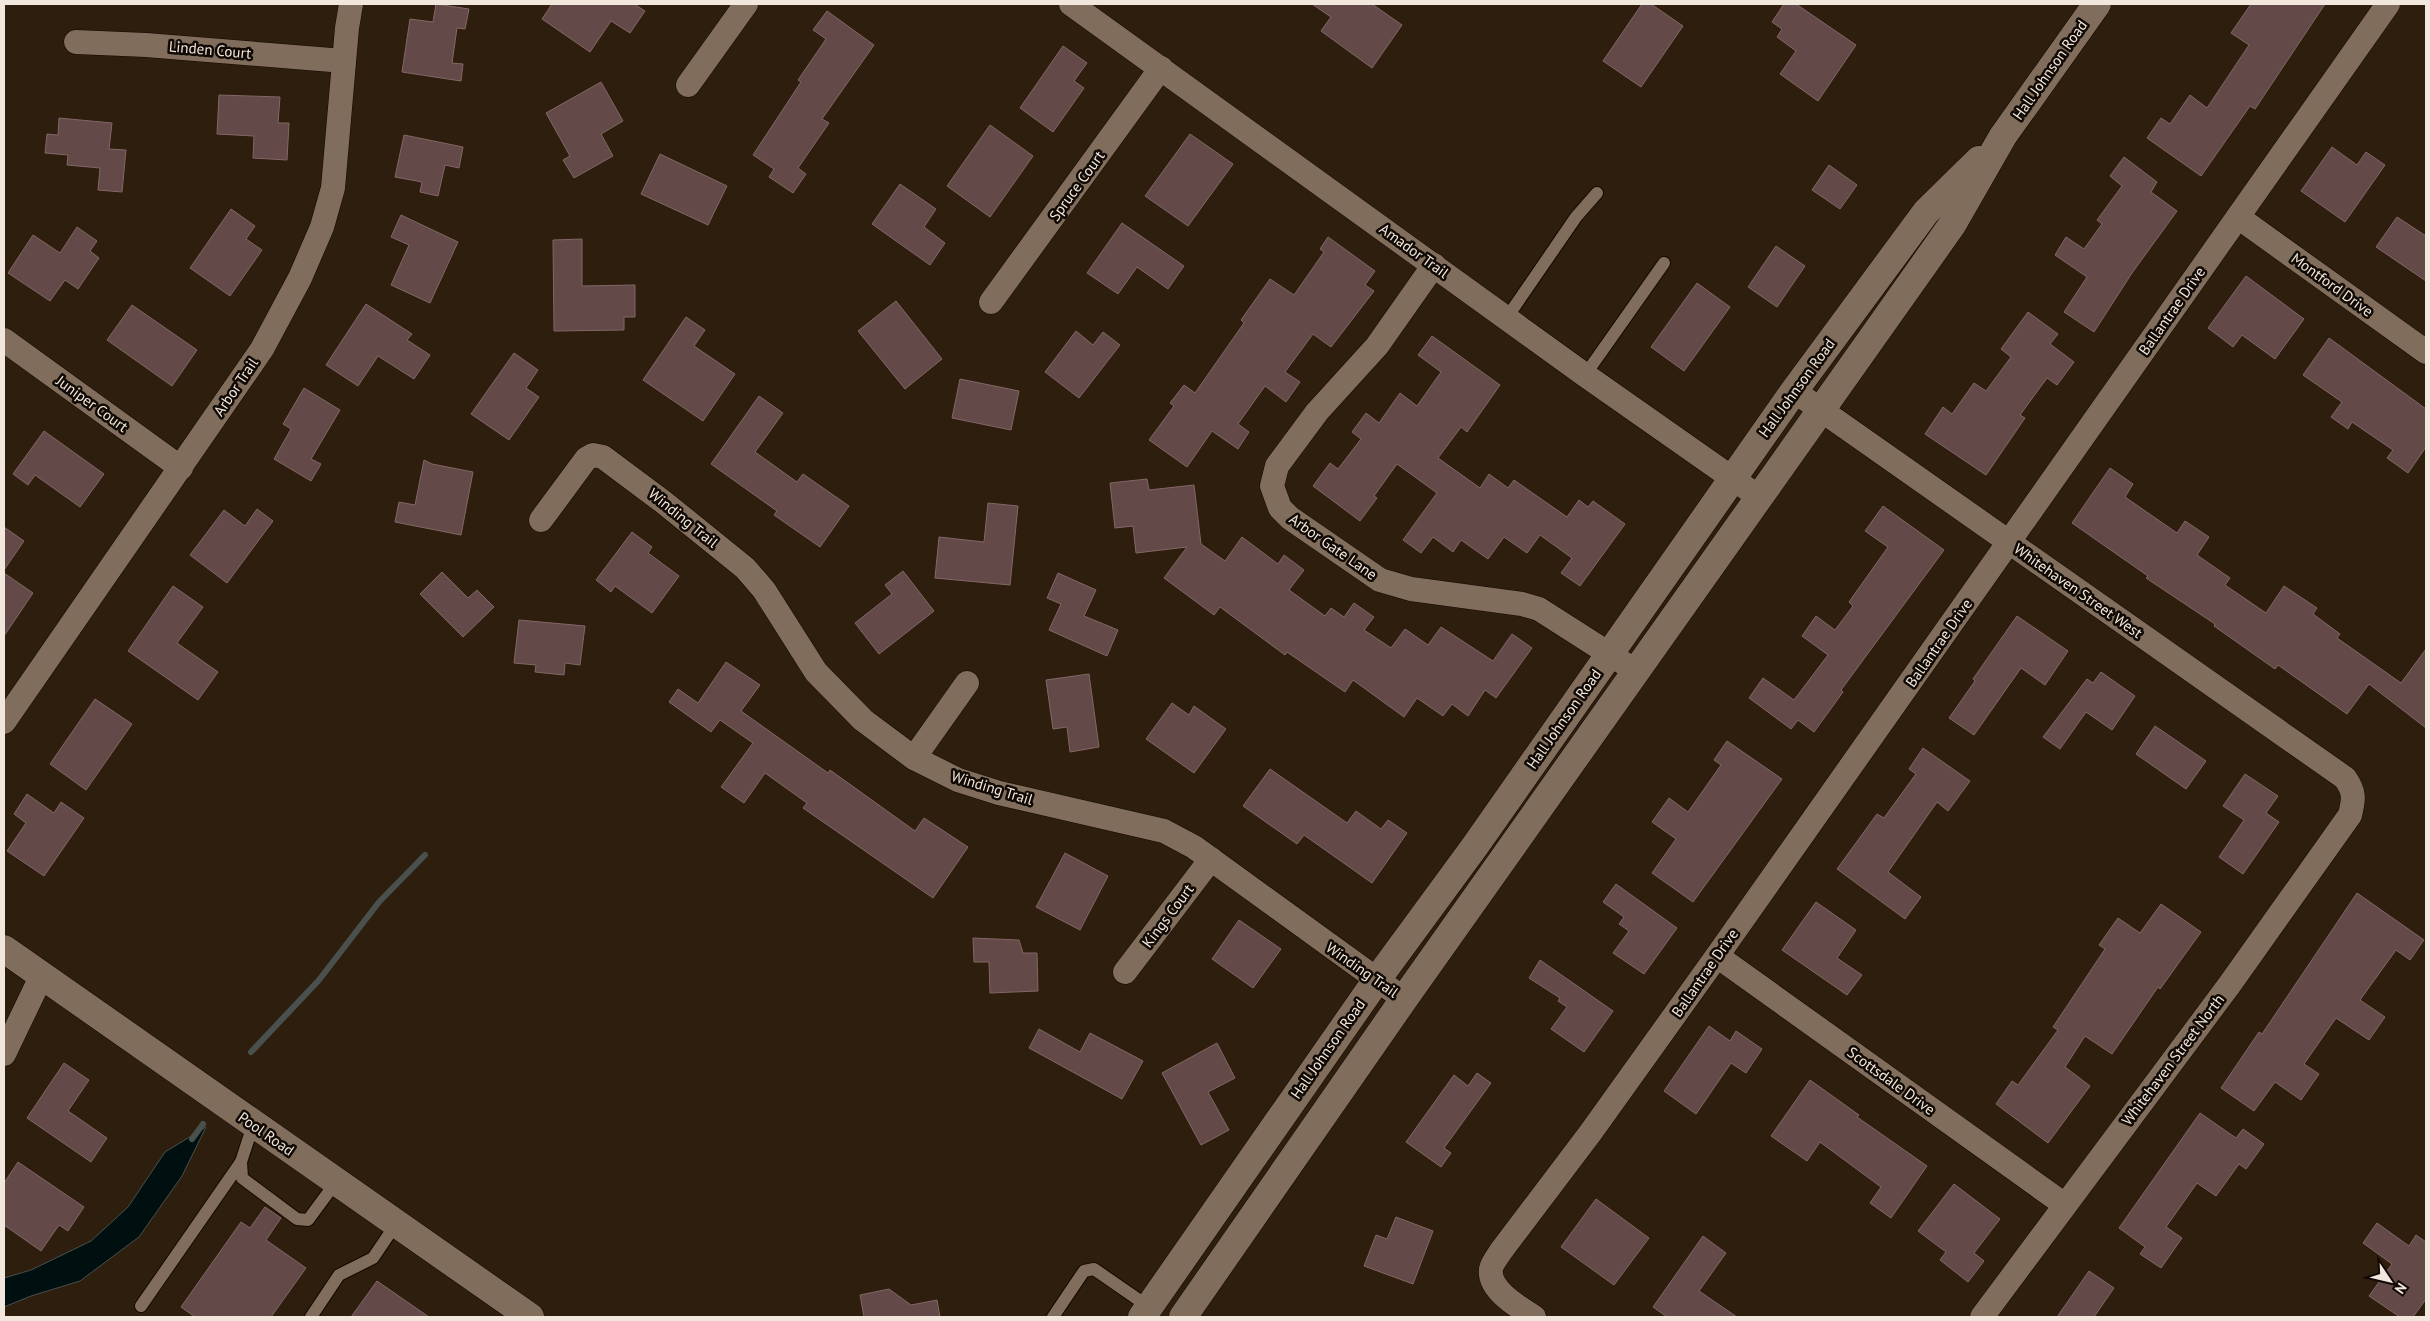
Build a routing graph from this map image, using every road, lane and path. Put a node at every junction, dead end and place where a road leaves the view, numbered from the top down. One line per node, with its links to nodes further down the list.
1 (351, 4): 7 (street, Arbor Trail)
2 (746, 4): 9 (street)
3 (1071, 4): 8 (street, Amador Trail)
4 (2097, 4): 10 (main road, Hall Johnson Road)
5 (2388, 4): 12 (street, Ballantrae Drive)
6 (76, 42): 7 (street, Linden Court)
7 (344, 61): 22 (street, Arbor Trail)
8 (1161, 68): 14 (street, Amador Trail); 15 (street, Spruce Court)
9 (688, 84)
10 (2003, 136): 20 (main road, Hall Johnson Road); 21 (main road, Hall Johnson Road)
11 (1597, 193): 16 (lane)
12 (2238, 217): 18 (street, Montford Drive); 26 (street, Ballantrae Drive)
13 (1664, 263): 19 (lane)
14 (1434, 266): 16 (street, Amador Trail); 27 (street, Arbor Gate Lane)
15 (991, 302)
16 (1506, 318): 19 (street, Amador Trail)
17 (4, 340): 22 (street, Juniper Court)
18 (2426, 352)
19 (1585, 375): 23 (street, Amador Trail)
20 (1794, 391): 21 (street, Whitehaven Street West); 23 (main road, Hall Johnson Road)
21 (1821, 410): 24 (main road, Hall Johnson Road); 26 (street, Whitehaven Street West)
22 (181, 468): 30 (street, Arbor Trail)
23 (1732, 480): 24 (street, Amador Trail); 27 (main road, Hall Johnson Road)
24 (1759, 497): 28 (main road, Hall Johnson Road)
25 (541, 520): 31 (street, Winding Trail)
26 (2010, 542): 32 (street, Whitehaven Street West); 35 (street, Ballantrae Drive)
27 (1610, 653): 28 (street, Arbor Gate Lane); 38 (main road, Hall Johnson Road)
28 (1636, 671): 39 (main road, Hall Johnson Road)
29 (967, 683): 31 (street)
30 (5, 717)
31 (914, 758): 33 (street, Winding Trail)
32 (2354, 797): 44 (street, Whitehaven Street North)
33 (1211, 859): 36 (street, Kings Court); 38 (street, Winding Trail)
34 (4, 949): 37 (main road, Pool Road)
35 (1717, 956): 44 (street, Scottsdale Drive); 52 (street, Ballantrae Drive)
36 (1125, 972)
37 (41, 977): 40 (street); 41 (main road, Pool Road)
38 (1376, 981): 39 (street, Winding Trail); 47 (main road, Hall Johnson Road)
39 (1404, 1000): 51 (main road, Hall Johnson Road)
40 (4, 1054)
41 (253, 1124): 42 (lane); 43 (main road, Pool Road)
42 (241, 1162): 43 (lane); 46 (lane)
43 (336, 1182): 45 (main road, Pool Road)
44 (2065, 1205): 53 (street, Whitehaven Street North)
45 (396, 1224): 48 (lane); 49 (main road, Pool Road)
46 (141, 1306)
47 (1146, 1312): 50 (lane)
48 (311, 1317)
49 (530, 1317)
50 (1053, 1317)
51 (1184, 1317)
52 (1534, 1317)
53 (1982, 1317)

